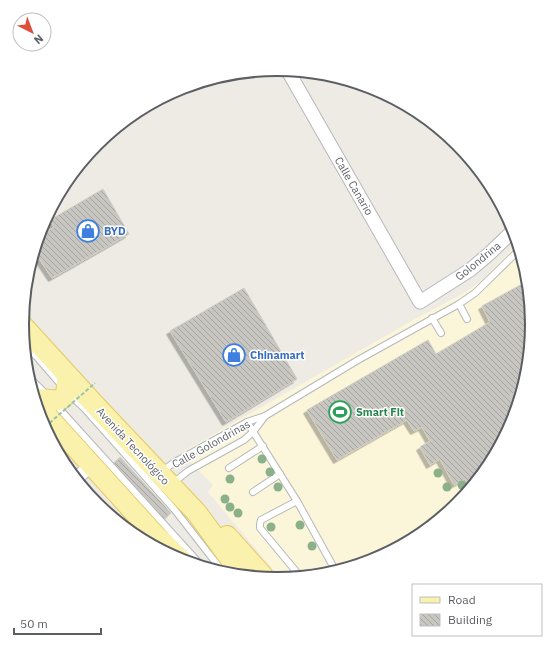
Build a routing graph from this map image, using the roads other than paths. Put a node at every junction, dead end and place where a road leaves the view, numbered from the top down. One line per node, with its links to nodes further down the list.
1 (291, 77): 4 (street, Calle Canario)
2 (509, 236): 4 (street, Golondrina)
3 (515, 254): 5 (lane)
4 (420, 302)
5 (459, 304): 6 (lane); 7 (lane)
6 (432, 318): 8 (lane); 13 (lane)
7 (467, 319)
8 (441, 333)
9 (30, 344): 12 (main road, Avenida Tecnológico)
10 (31, 352): 12 (lane)
11 (36, 383): 12 (lane)
12 (53, 395): 18 (main road, Avenida Tecnológico); 20 (main road, Avenida Tecnológico); 25 (lane); 26 (lane)
13 (265, 416): 14 (lane, Calle Golondrinas); 15 (lane, Calle Golondrinas)
14 (247, 422): 15 (lane); 20 (lane, Calle Golondrinas)
15 (253, 432): 16 (lane); 20 (lane, Calle Golondrinas)
16 (263, 446): 17 (lane); 19 (lane)
17 (230, 468)
18 (85, 471): 24 (main road, Avenida Tecnológico)
19 (280, 474): 21 (lane); 22 (lane)
20 (165, 479): 23 (main road, Avenida Tecnológico)
21 (253, 492)
22 (297, 501): 27 (lane); 30 (lane)
23 (197, 513): 28 (main road, Avenida Tecnológico); 29 (main road)
24 (159, 542)
25 (195, 558)
26 (217, 565)
27 (333, 566)
28 (238, 569)
29 (258, 571)
30 (296, 571)

